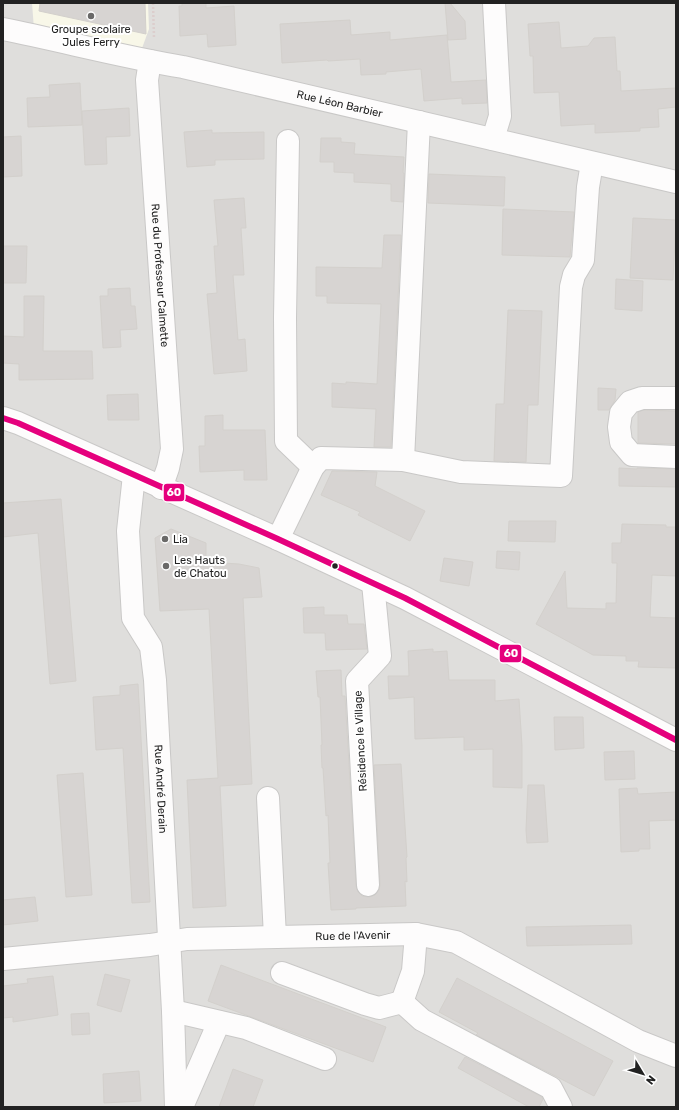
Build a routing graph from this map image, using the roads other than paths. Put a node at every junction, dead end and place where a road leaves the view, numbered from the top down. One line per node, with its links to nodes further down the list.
1 (494, 3): 5 (street)
2 (3, 29): 3 (street, Rue Léon Barbier)
3 (150, 61): 4 (street, Rue Léon Barbier); 15 (street, Rue du Professeur Calmette)
4 (419, 122): 5 (street, Rue Léon Barbier); 12 (street)
5 (493, 139): 7 (street, Rue Léon Barbier)
6 (288, 141): 13 (street)
7 (592, 163): 8 (street, Rue Léon Barbier); 12 (street)
8 (676, 182)
9 (676, 398): 11 (street)
10 (3, 418): 14 (street)
11 (676, 457)
12 (403, 460): 13 (street)
13 (314, 467): 16 (street)
14 (134, 476): 15 (street); 23 (street, Rue André Derain)
15 (161, 488): 16 (street)
16 (278, 540): 17 (street)
17 (373, 583): 18 (street); 20 (street, Résidence le Village)
18 (676, 740)
19 (268, 798): 22 (street)
20 (368, 885)
21 (416, 934): 22 (street, Rue de l'Avenir); 26 (street); 29 (street, Rue de l'Avenir)
22 (275, 937): 23 (street, Rue de l'Avenir)
23 (169, 942): 24 (street, Rue de l'Avenir); 27 (street, Rue André Derain)
24 (3, 958)
25 (282, 973): 26 (street)
26 (402, 1002): 33 (street)
27 (173, 1011): 28 (street); 31 (street, Rue André Derain)
28 (219, 1022): 30 (street); 32 (street)
29 (676, 1056)
30 (325, 1059)
31 (176, 1107)
32 (182, 1107)
33 (561, 1107)

